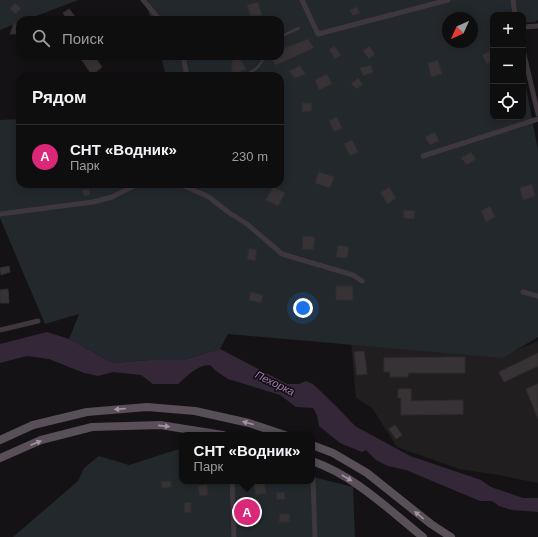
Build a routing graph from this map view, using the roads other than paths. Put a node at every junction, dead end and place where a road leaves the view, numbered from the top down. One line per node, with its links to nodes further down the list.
1 (143, 0): 6 (street)
2 (302, 0): 3 (street)
3 (448, 0)
4 (513, 0): 5 (street)
5 (515, 12)
6 (157, 16)
7 (538, 26): 8 (street)
8 (526, 27)
9 (299, 28): 10 (lane)
10 (284, 35)
11 (184, 60): 14 (street)
12 (263, 60): 15 (lane)
13 (526, 63): 16 (street)
14 (186, 72)
15 (250, 72)
16 (538, 114)
17 (538, 119): 18 (street)
18 (423, 156)
19 (130, 188): 21 (street)
20 (189, 188): 22 (street)
21 (0, 214)
22 (362, 281)
23 (523, 292): 24 (street)
24 (538, 296)
25 (38, 321): 26 (street)
26 (0, 330)
27 (204, 432): 31 (main road, one-way to 27)
28 (276, 432): 29 (main road, one-way to 29)
29 (0, 440)
30 (315, 446): 38 (main road, one-way to 30)
31 (0, 458)
32 (315, 462): 37 (main road, one-way to 37)
33 (232, 484): 35 (street)
34 (313, 484): 36 (street)
35 (234, 537)
36 (315, 537)
37 (423, 537)
38 (450, 537)

